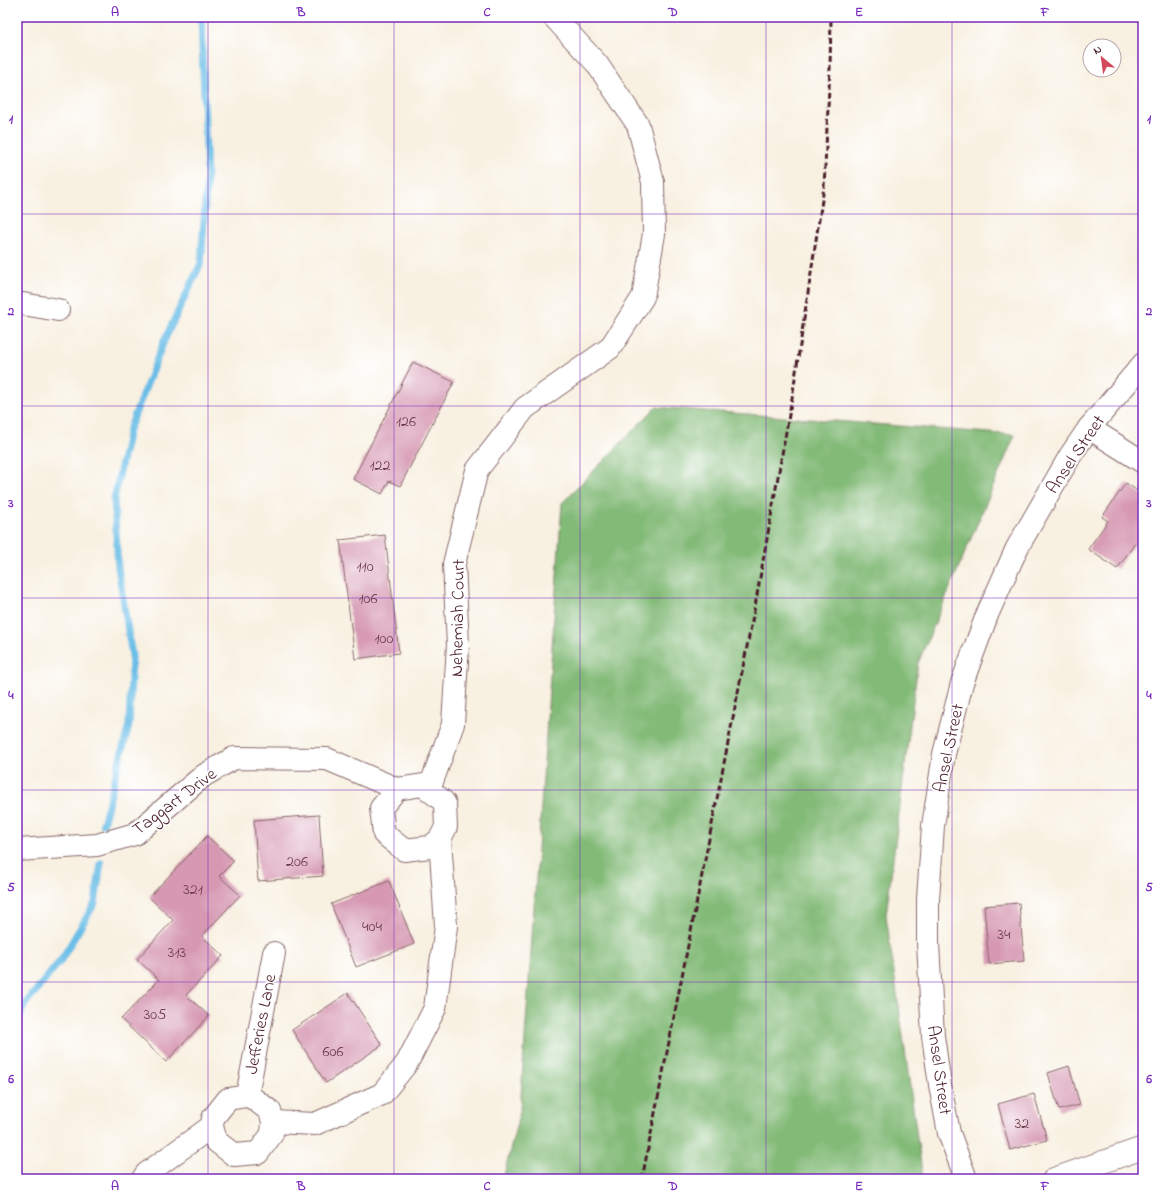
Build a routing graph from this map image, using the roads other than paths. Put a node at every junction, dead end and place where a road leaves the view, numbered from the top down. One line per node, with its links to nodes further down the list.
1 (554, 17): 8 (street, Nehemiah Court)
2 (17, 303): 3 (street)
3 (58, 310)
4 (1143, 364): 5 (street, Ansel Street)
5 (1089, 428): 6 (street); 17 (street, Ansel Street)
6 (1143, 462)
7 (397, 788): 8 (street); 9 (street); 10 (street, Taggart Drive)
8 (429, 790): 9 (street)
9 (440, 839): 13 (street)
10 (17, 850)
11 (274, 953): 12 (street, Jefferies Lane)
12 (247, 1096): 13 (street); 14 (street)
13 (273, 1122): 14 (street)
14 (212, 1126): 16 (street)
15 (1143, 1148): 18 (street)
16 (143, 1179)
17 (966, 1179)
18 (1054, 1179)

